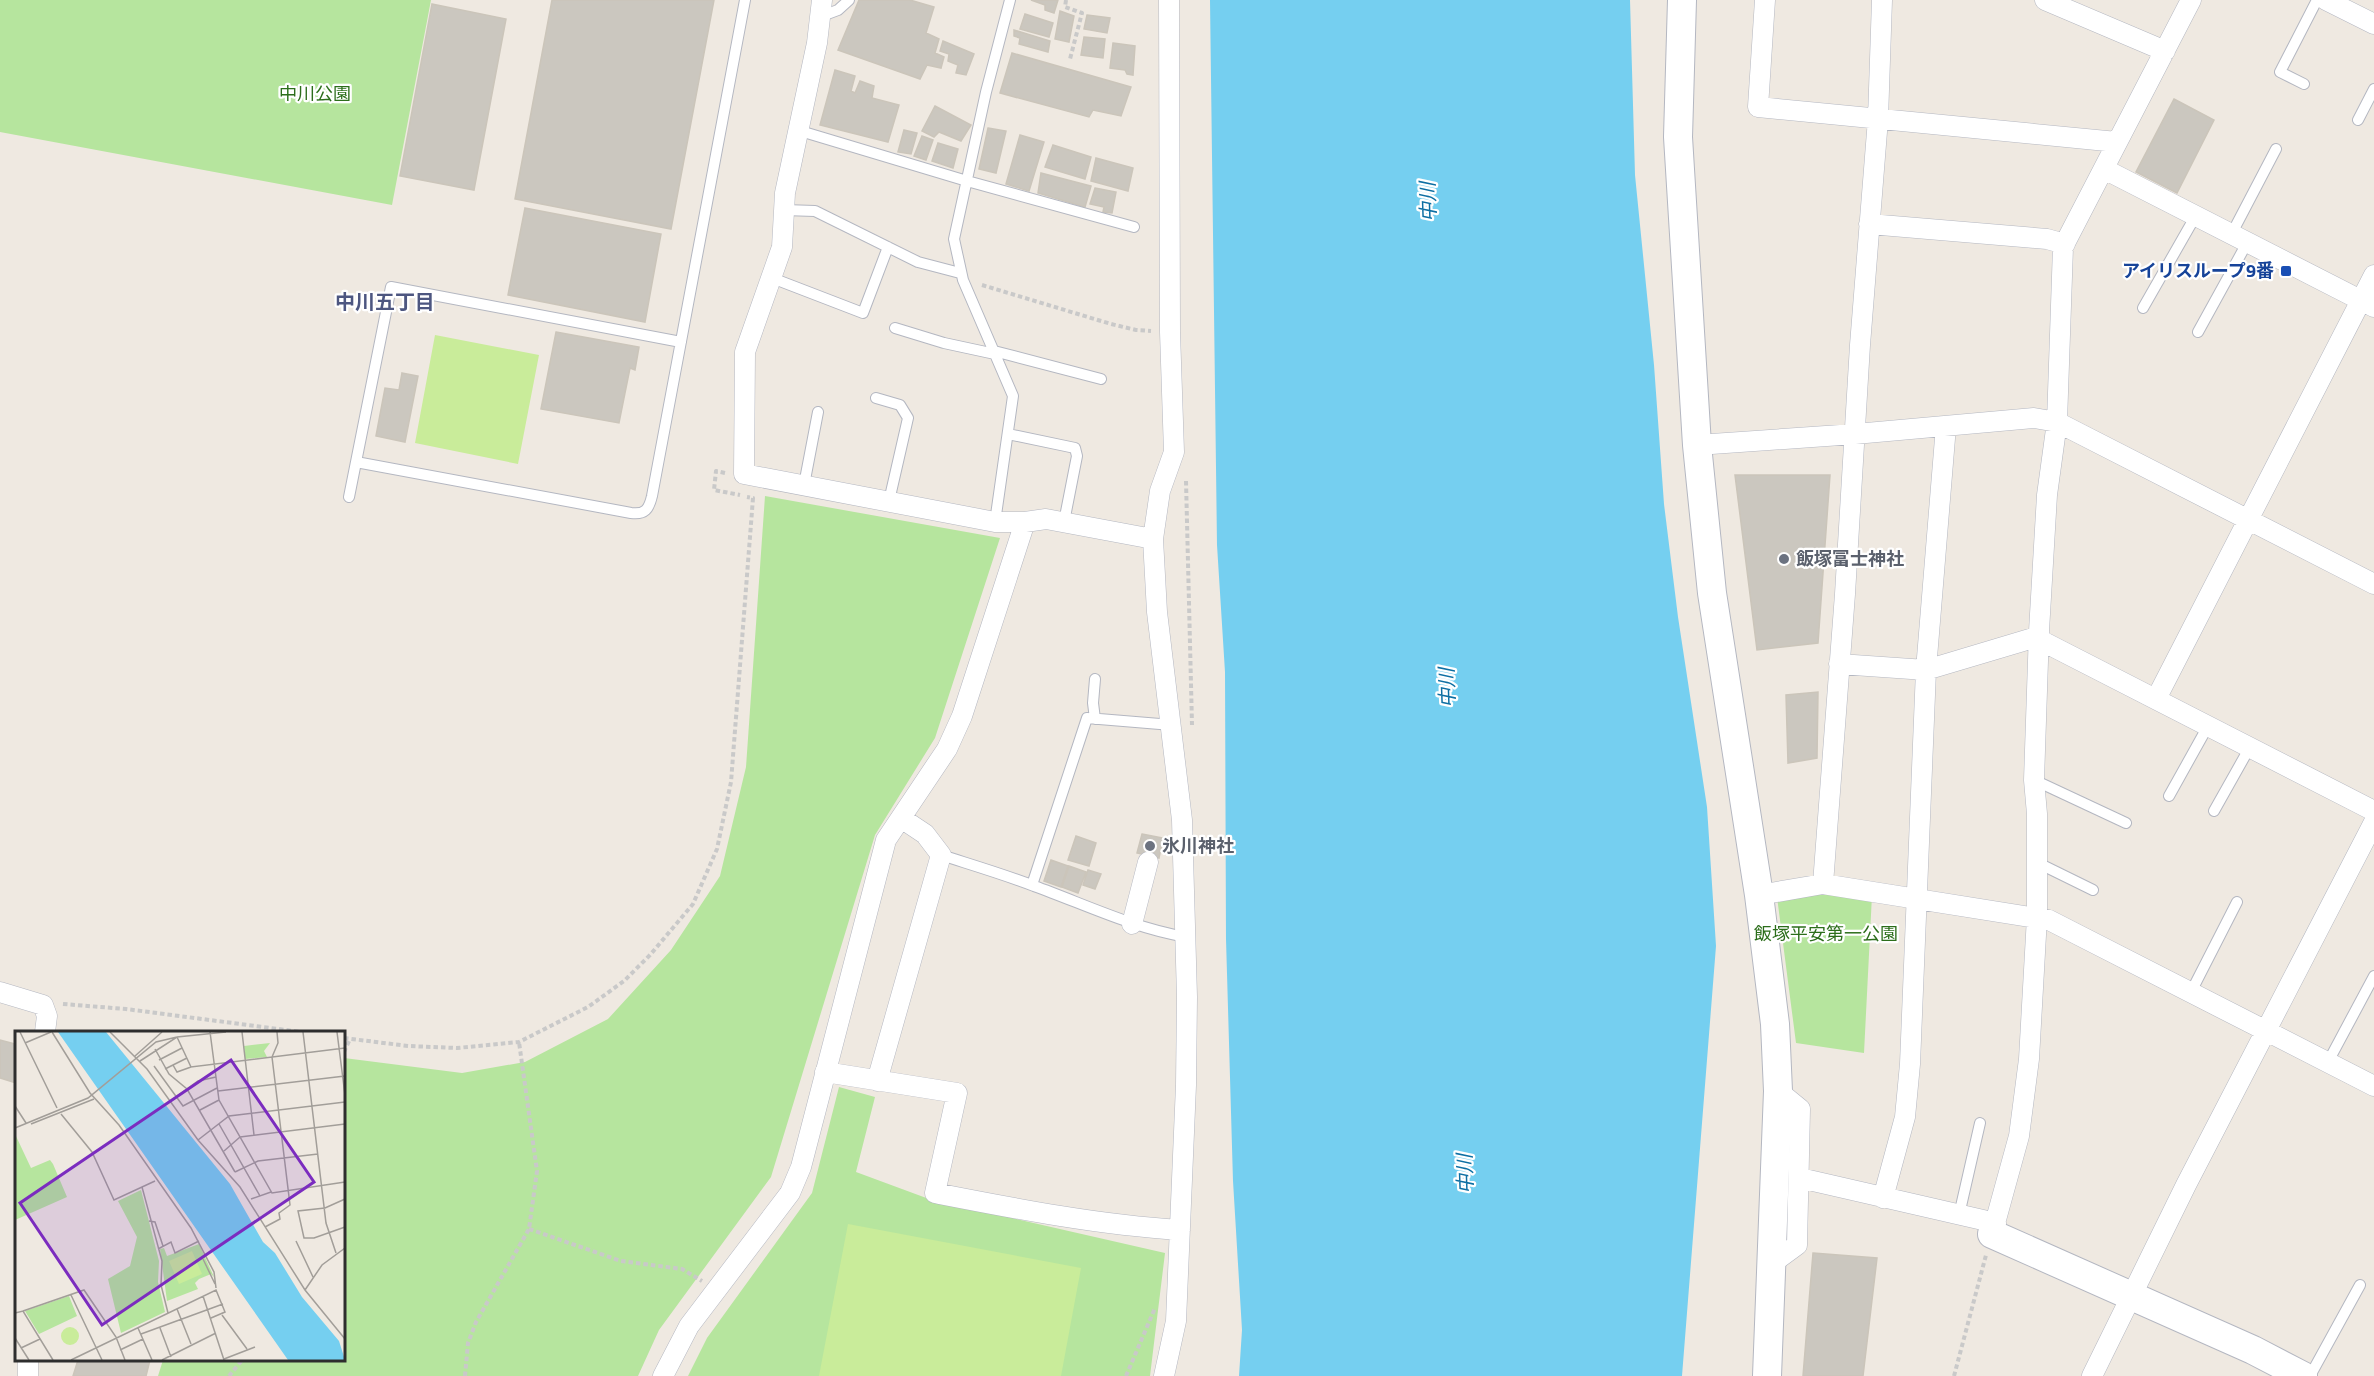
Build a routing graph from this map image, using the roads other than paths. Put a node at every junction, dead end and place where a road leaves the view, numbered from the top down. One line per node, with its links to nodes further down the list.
1 (745, 0): 38 (lane)
2 (849, 0): 12 (lane)
3 (1010, 0): 23 (lane)
4 (1169, 0): 56 (street)
5 (1682, 0): 47 (street)
6 (1765, 0): 17 (street)
7 (1882, 0): 17 (street)
8 (2045, 0): 14 (street)
9 (2191, 0): 14 (street)
10 (2317, 0): 15 (lane)
11 (2326, 0): 13 (street)
12 (822, 8): 19 (street)
13 (2374, 24)
14 (2165, 51): 20 (street)
15 (2304, 84)
16 (2374, 89): 18 (lane)
17 (1878, 119): 20 (street); 26 (street)
18 (2358, 120)
19 (797, 130): 23 (lane); 24 (street)
20 (2117, 142): 22 (street)
21 (2276, 149): 28 (lane)
22 (2104, 169): 25 (street); 29 (street)
23 (967, 181): 27 (lane); 32 (lane)
24 (784, 210): 30 (lane); 33 (street)
25 (2195, 217): 28 (street); 35 (lane)
26 (1869, 224): 29 (street); 46 (street)
27 (1134, 227)
28 (2239, 239): 34 (street); 37 (lane)
29 (2065, 244): 43 (street)
30 (888, 247): 32 (lane); 33 (lane)
31 (2374, 275): 34 (street)
32 (962, 276): 39 (lane)
33 (772, 278): 49 (street)
34 (2367, 304): 52 (street)
35 (2144, 308)
36 (895, 328): 39 (lane)
37 (2198, 332)
38 (681, 342): 48 (lane); 48 (lane)
39 (994, 353): 40 (lane); 45 (lane)
40 (1101, 379)
41 (876, 398): 51 (lane)
42 (818, 412): 49 (lane)
43 (2057, 422): 44 (street); 52 (street); 58 (street)
44 (1946, 426): 46 (street); 60 (street)
45 (1008, 434): 53 (lane); 55 (lane)
46 (1854, 434): 47 (street); 59 (street)
47 (1697, 445): 80 (street)
48 (356, 462): 50 (lane)
49 (804, 485): 51 (street)
50 (349, 497)
51 (889, 501): 53 (street)
52 (2248, 520): 57 (street); 62 (street)
53 (995, 522): 54 (street)
54 (1025, 522): 55 (street); 71 (street)
55 (1064, 522): 56 (street)
56 (1153, 539): 64 (street)
57 (2374, 584)
58 (2040, 638): 60 (street); 62 (street); 67 (street)
59 (1839, 664): 60 (street); 77 (street)
60 (1926, 670): 81 (street)
61 (1095, 679): 63 (lane)
62 (2156, 699): 65 (street)
63 (1095, 719): 64 (lane); 78 (lane)
64 (1172, 725): 85 (street)
65 (2208, 726): 66 (street); 68 (lane)
66 (2250, 747): 69 (lane); 70 (street)
67 (2034, 780): 73 (lane); 76 (street)
68 (2169, 796)
69 (2214, 811)
70 (2374, 811)
71 (901, 818): 74 (street); 92 (street)
72 (2374, 822): 90 (street)
73 (2126, 823)
74 (942, 855): 78 (lane); 94 (street)
75 (1148, 862): 84 (street)
76 (2036, 862): 79 (lane); 83 (street)
77 (1823, 884): 80 (street); 81 (street)
78 (1032, 885): 84 (lane)
79 (2093, 890)
80 (1759, 895): 95 (street)
81 (1916, 898): 83 (street); 98 (street)
82 (2237, 902): 88 (lane)
83 (2037, 917): 88 (street); 100 (street)
84 (1131, 924): 85 (lane)
85 (1186, 937): 101 (street)
86 (2374, 976): 91 (lane)
87 (0, 992): 89 (street)
88 (2191, 992): 90 (street)
89 (45, 1031)
90 (2266, 1031): 91 (street); 104 (street)
91 (2328, 1062): 93 (street)
92 (825, 1072): 94 (street); 105 (street)
93 (2372, 1079)
94 (877, 1081): 101 (street)
95 (1778, 1091): 97 (street); 102 (street)
96 (1980, 1123): 99 (lane)
97 (1800, 1178): 98 (street); 102 (street)
98 (1883, 1198): 99 (street)
99 (1959, 1215): 100 (street)
100 (1994, 1228): 104 (street)
101 (1180, 1230): 106 (street)
102 (1771, 1264): 107 (street)
103 (2360, 1285): 110 (lane)
104 (2131, 1295): 108 (street); 109 (street)
105 (663, 1376)
106 (1164, 1376)
107 (1767, 1376)
108 (2092, 1376)
109 (2303, 1376)
110 (2310, 1376)

